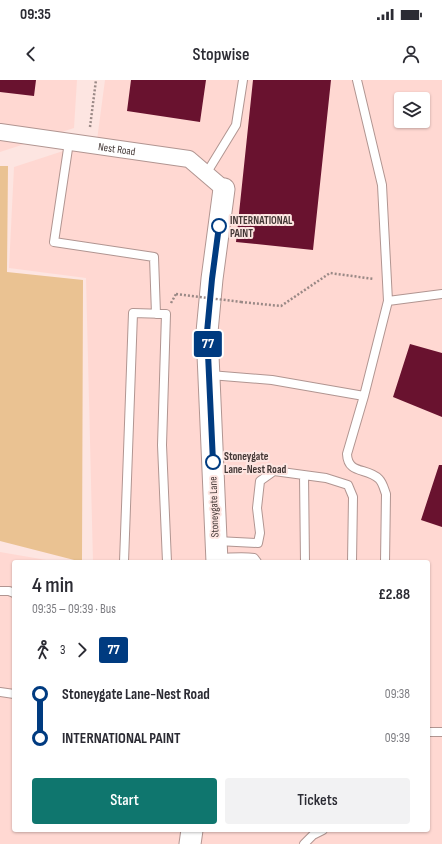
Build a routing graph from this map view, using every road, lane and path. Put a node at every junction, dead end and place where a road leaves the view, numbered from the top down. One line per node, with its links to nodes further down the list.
1 (96, 80): 6 (path)
2 (243, 80): 7 (lane)
3 (356, 80): 9 (lane)
4 (0, 132): 5 (street, Nest Road)
5 (69, 142): 6 (street, Nest Road); 13 (lane)
6 (88, 145): 7 (street, Nest Road)
7 (206, 174): 8 (street, Nest Road)
8 (224, 189): 14 (street, Stoneygate Lane)
9 (386, 281): 10 (path, bridge); 12 (lane)
10 (176, 294)
11 (442, 294): 12 (lane)
12 (388, 301): 15 (lane)
13 (156, 314): 18 (lane); 19 (lane)
14 (209, 375): 15 (lane); 17 (street, Stoneygate Lane)
15 (364, 396): 23 (lane)
16 (304, 475): 17 (lane); 21 (lane); 22 (lane)
17 (216, 554): 20 (lane)
18 (124, 560)
19 (167, 560)
20 (256, 560)
21 (305, 560)
22 (352, 560)
23 (385, 560)
24 (0, 591): 25 (lane)
25 (12, 592)
26 (0, 692): 27 (lane)
27 (12, 694)
28 (430, 732): 29 (lane)
29 (442, 732)
30 (192, 832): 32 (street)
31 (319, 832): 33 (lane)
32 (190, 844)
33 (304, 844)

